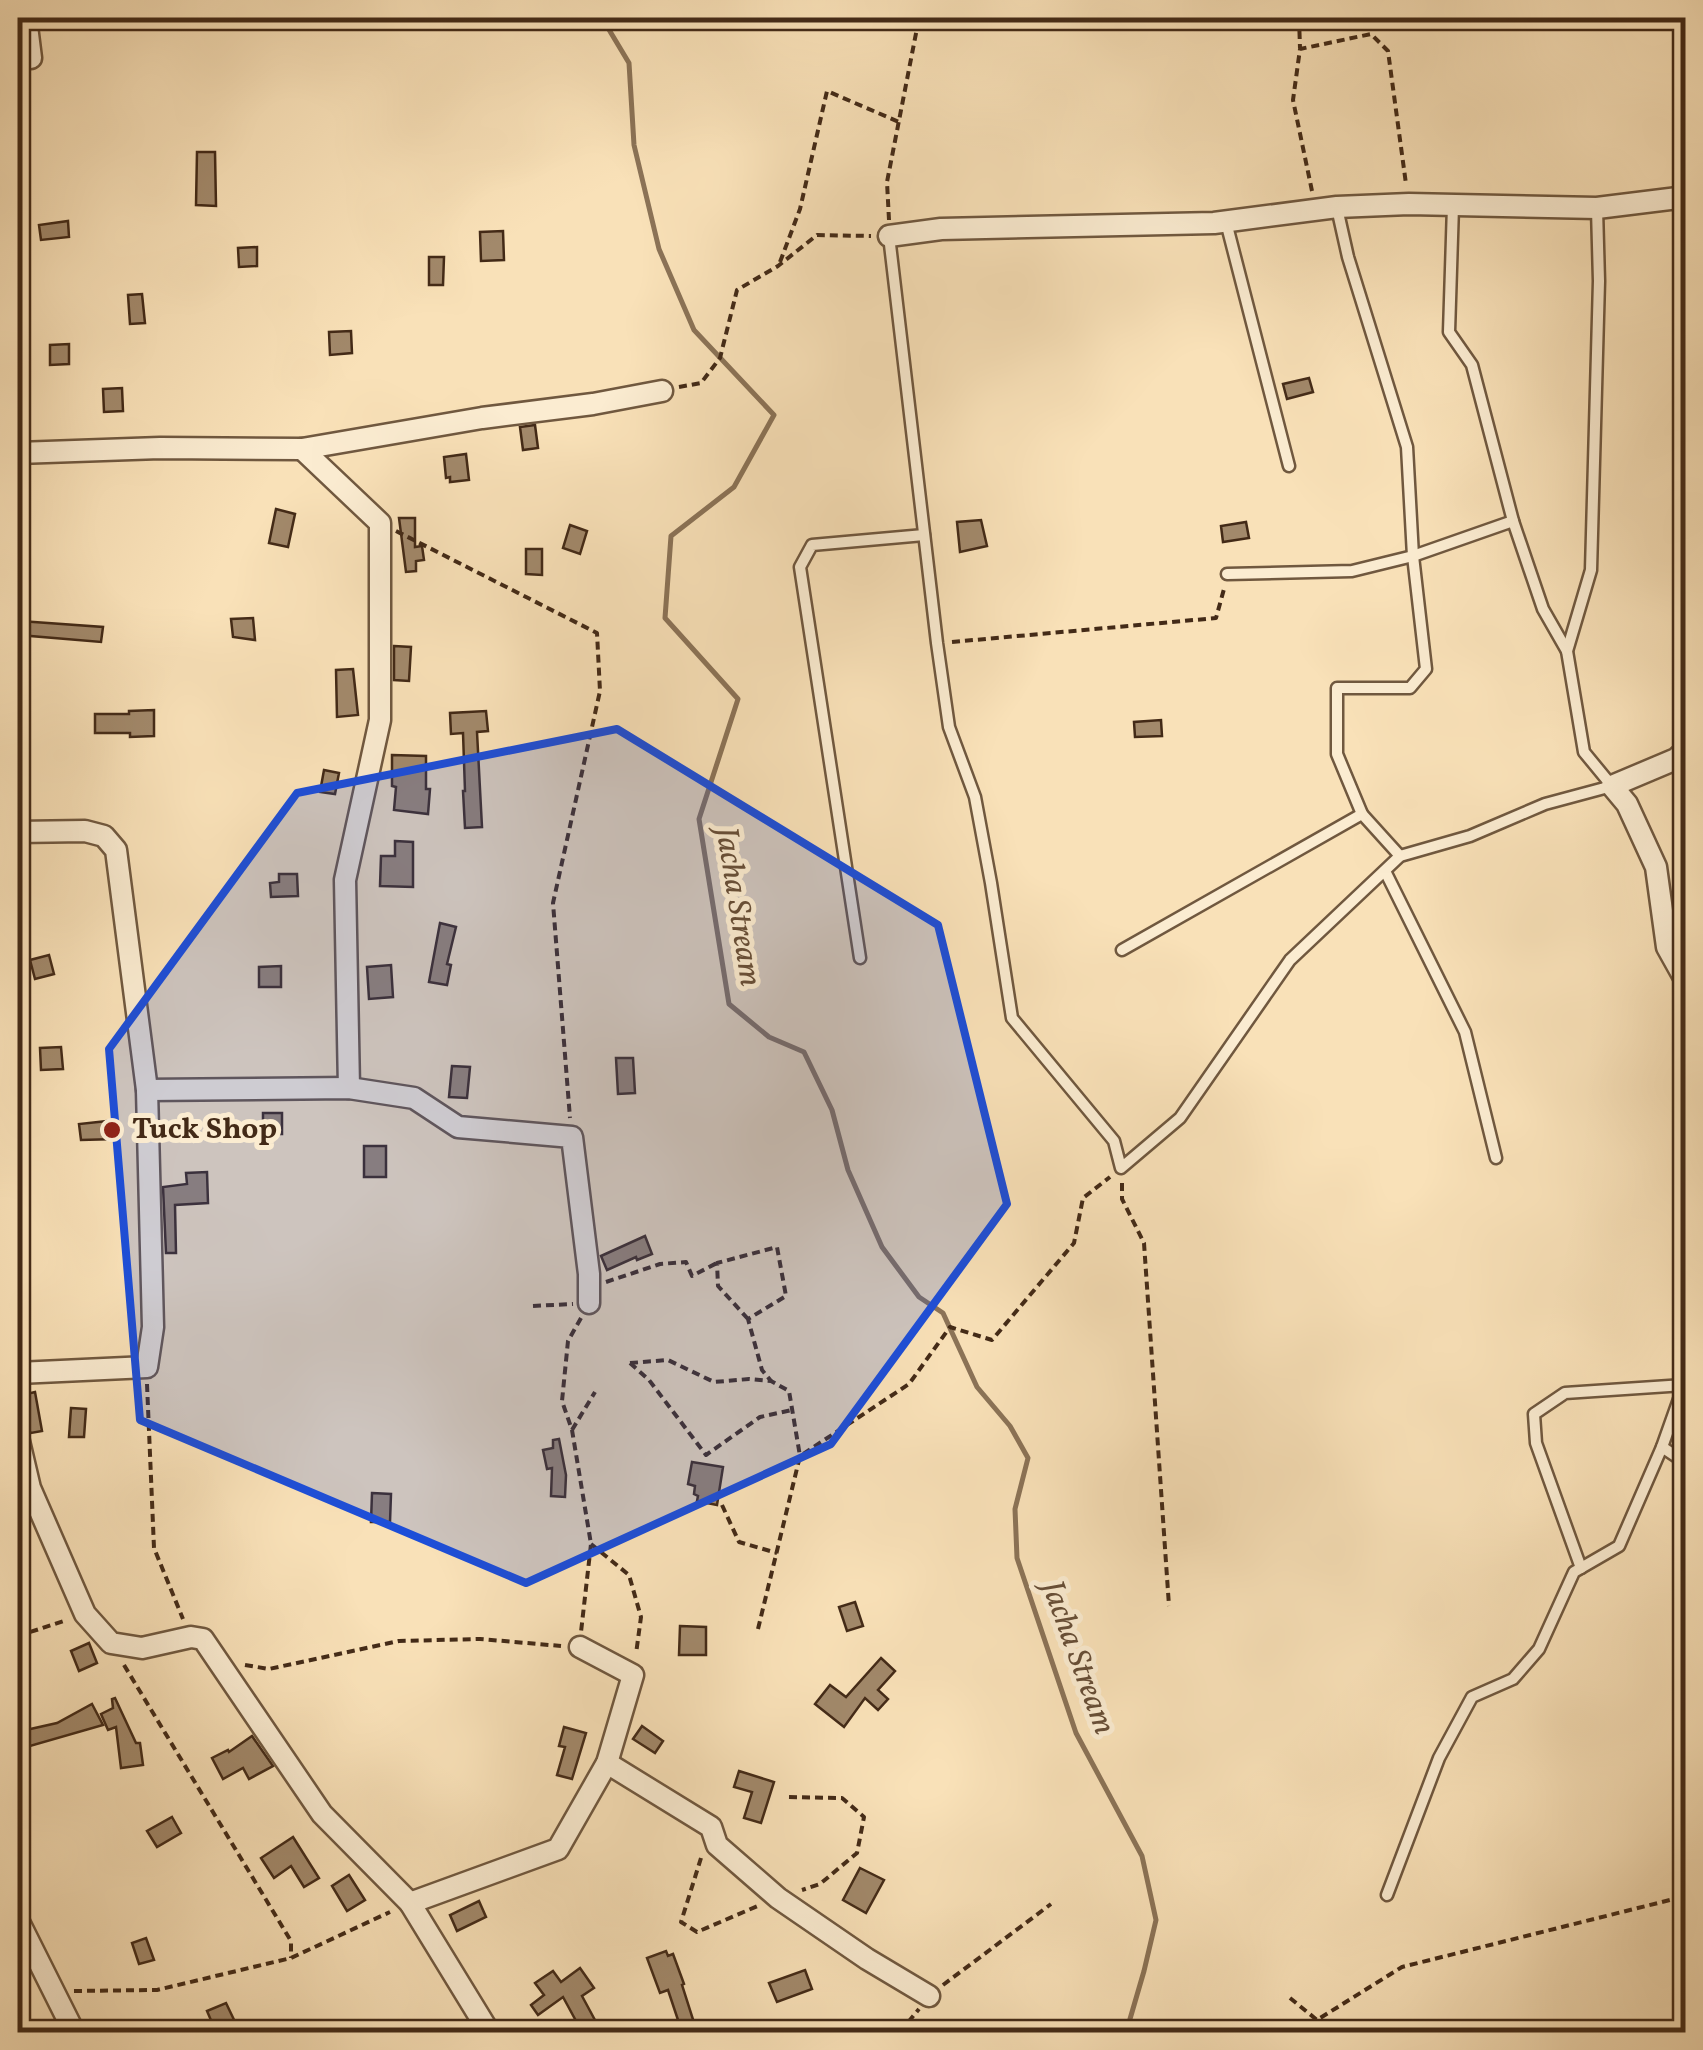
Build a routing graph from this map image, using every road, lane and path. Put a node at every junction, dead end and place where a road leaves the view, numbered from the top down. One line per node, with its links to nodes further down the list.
1 (26, 18): 5 (street)
2 (919, 18): 6 (path)
3 (1299, 18): 4 (path)
4 (1300, 49): 8 (path); 10 (path)
5 (18, 58)
6 (899, 122): 13 (path); 14 (path)
7 (1686, 197): 11 (street)
8 (1409, 204): 9 (street); 10 (street)
9 (1453, 204): 11 (street); 19 (lane)
10 (1326, 208): 12 (street); 22 (lane)
11 (1597, 208): 25 (lane)
12 (1226, 222): 13 (street); 18 (lane)
13 (889, 236): 14 (path); 21 (lane)
14 (778, 266): 15 (path)
15 (662, 391): 16 (street)
16 (302, 449): 17 (street); 20 (street)
17 (18, 453)
18 (1289, 466)
19 (1513, 521): 22 (lane); 25 (lane)
20 (380, 524): 35 (street); 37 (path)
21 (924, 535): 24 (lane); 33 (lane)
22 (1413, 556): 23 (lane); 28 (lane)
23 (1227, 574): 24 (path)
24 (937, 644): 39 (lane)
25 (1568, 652): 27 (lane)
26 (1686, 750): 27 (street)
27 (1612, 786): 30 (lane); 34 (street)
28 (1362, 814): 30 (lane); 32 (lane)
29 (18, 832): 36 (street)
30 (1400, 856): 31 (lane)
31 (1385, 871): 38 (lane); 39 (lane)
32 (1122, 950)
33 (860, 958)
34 (1686, 981)
35 (349, 1088): 36 (street); 37 (street)
36 (147, 1090): 44 (street)
37 (572, 1137): 41 (street)
38 (1496, 1158)
39 (1122, 1168): 53 (path); 60 (path)
40 (717, 1263): 41 (path); 43 (path); 43 (path)
41 (589, 1304): 42 (path); 50 (path)
42 (533, 1306)
43 (748, 1319): 46 (path)
44 (147, 1368): 45 (street); 64 (path)
45 (18, 1373)
46 (771, 1381): 49 (path); 49 (path)
47 (1685, 1382): 52 (lane); 59 (lane)
48 (595, 1392): 50 (path)
49 (792, 1410): 53 (path)
50 (572, 1430): 57 (path)
51 (18, 1438): 55 (street)
52 (1662, 1447): 54 (lane); 59 (lane)
53 (800, 1456): 58 (path)
54 (1686, 1463)
55 (24, 1488): 61 (street)
56 (722, 1506): 58 (path)
57 (591, 1544): 66 (path); 68 (path)
58 (778, 1553): 62 (path)
59 (1582, 1568): 70 (lane)
60 (1170, 1606)
61 (86, 1614): 63 (path); 65 (street)
62 (758, 1629)
63 (18, 1636)
64 (191, 1637): 65 (street); 72 (street)
65 (111, 1644): 75 (path)
66 (580, 1647): 67 (path); 68 (street)
67 (235, 1656)
68 (632, 1675): 69 (street)
69 (607, 1763): 72 (street); 77 (street)
70 (1387, 1896)
71 (1686, 1896): 78 (path)
72 (410, 1902): 75 (path); 81 (street)
73 (1051, 1904): 77 (path)
74 (18, 1920): 76 (street)
75 (292, 1958): 76 (path)
76 (54, 1993): 80 (street)
77 (929, 1996): 82 (path)
78 (1290, 1998)
79 (1260, 2025): 83 (path)
80 (74, 2032)
81 (488, 2032)
82 (900, 2032)
83 (1259, 2032)

